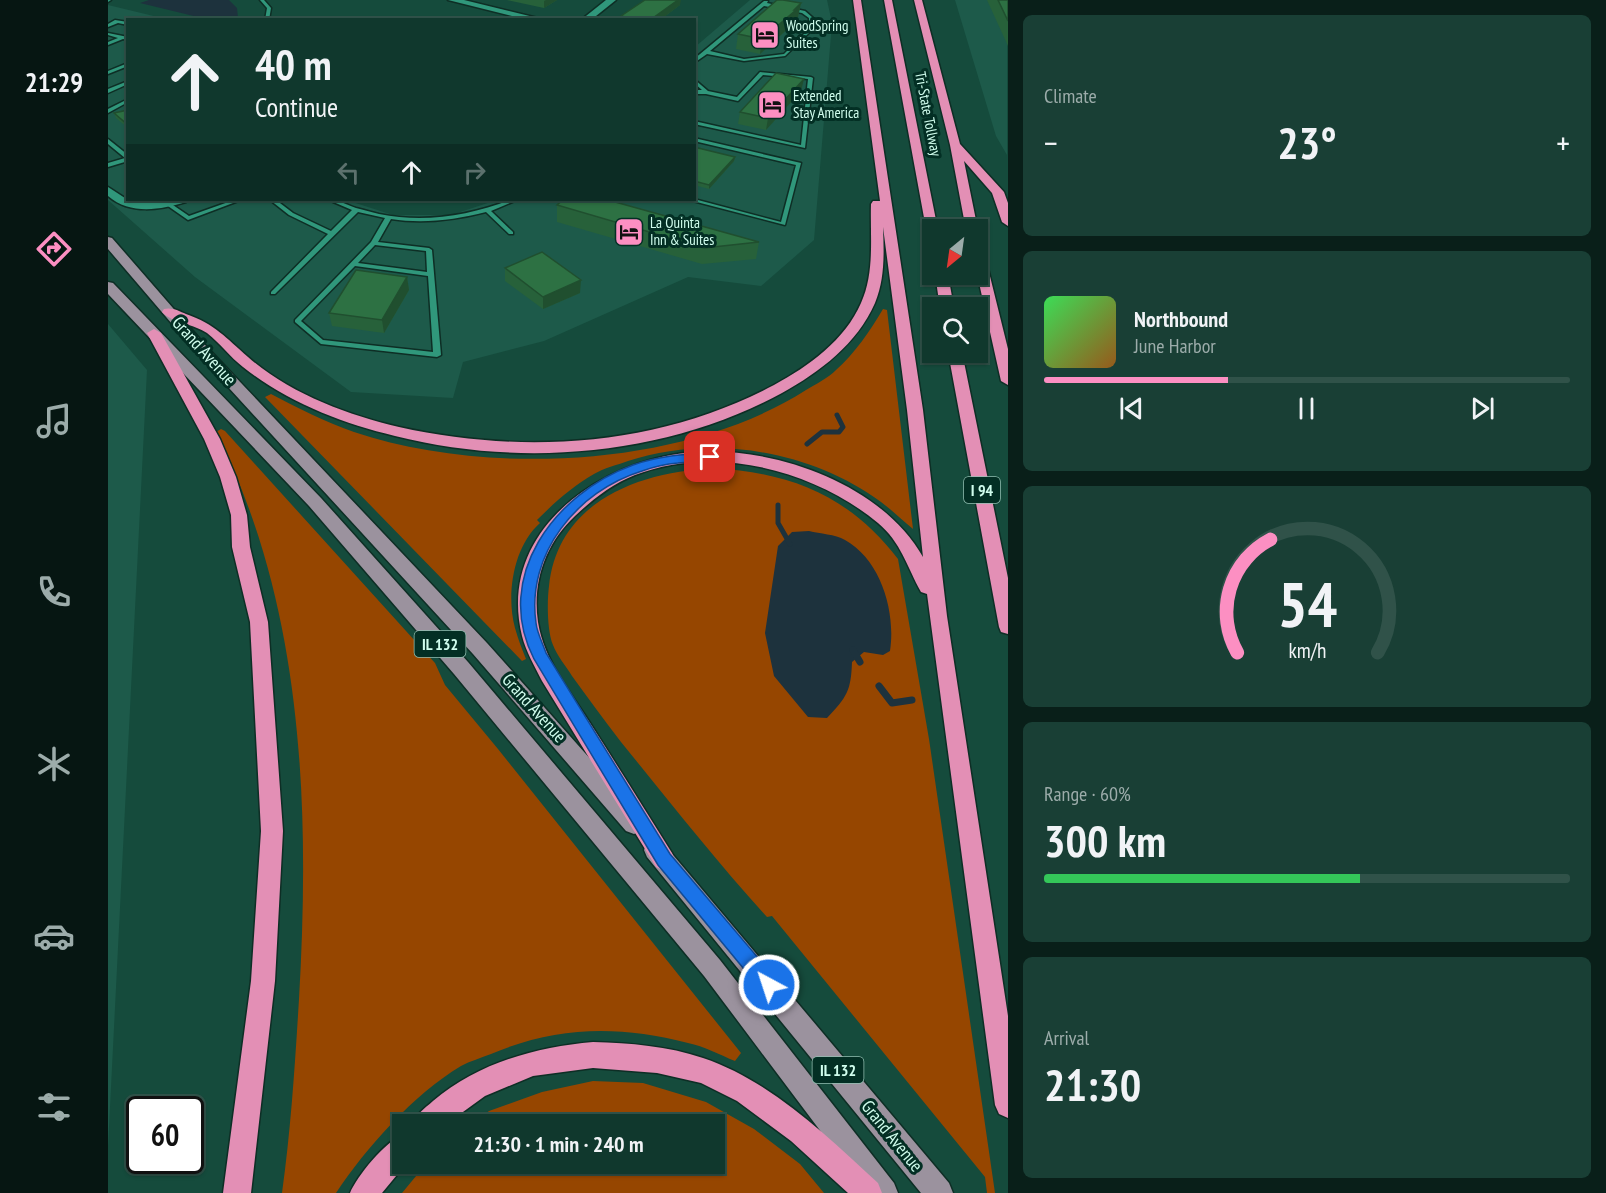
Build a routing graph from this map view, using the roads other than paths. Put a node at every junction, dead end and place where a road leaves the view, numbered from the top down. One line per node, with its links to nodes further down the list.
1 (262, 0): 9 (lane)
2 (452, 0): 10 (street)
3 (612, 0): 11 (street)
4 (769, 0): 8 (lane)
5 (857, 0): 33 (highway)
6 (888, 0): 49 (highway, Tri-State Tollway)
7 (918, 0): 31 (highway, Tri-State Tollway)
8 (763, 4): 17 (lane); 17 (lane)
9 (267, 18)
10 (533, 18)
11 (588, 18)
12 (126, 23): 13 (lane)
13 (108, 26)
14 (108, 34): 15 (lane)
15 (125, 39): 16 (lane)
16 (108, 44)
17 (706, 52): 18 (lane)
18 (696, 60)
19 (126, 65): 20 (lane)
20 (108, 73)
21 (696, 82): 25 (lane)
22 (126, 83): 23 (lane)
23 (108, 91)
24 (696, 92): 25 (lane)
25 (706, 92): 28 (lane)
26 (126, 101): 27 (lane)
27 (108, 111)
28 (696, 122)
29 (696, 139): 44 (lane)
30 (108, 141): 32 (lane)
31 (955, 145): 50 (highway, Tri-State Tollway); 51 (highway)
32 (126, 156)
33 (877, 157): 61 (highway); 65 (highway)
34 (126, 159): 35 (lane)
35 (108, 165)
36 (108, 190): 37 (street)
37 (126, 201)
38 (126, 201): 45 (street)
39 (178, 201): 45 (street)
40 (235, 201): 45 (lane)
41 (274, 201): 53 (lane)
42 (335, 201): 46 (lane)
43 (511, 201): 47 (lane)
44 (696, 201)
45 (168, 204)
46 (356, 210): 48 (lane); 53 (lane)
47 (487, 210): 48 (lane); 52 (lane)
48 (389, 217): 55 (lane)
49 (930, 219)
50 (970, 219)
51 (1008, 222)
52 (511, 233)
53 (332, 234): 60 (lane)
54 (108, 241): 61 (main road, Grand Avenue / IL 132)
55 (374, 243): 56 (lane); 57 (lane)
56 (352, 264): 57 (lane); 57 (lane)
57 (431, 274)
58 (986, 285): 64 (highway)
59 (108, 286): 62 (main road, Grand Avenue / IL 132)
60 (273, 293)
61 (169, 312): 67 (main road, Grand Avenue / IL 132)
62 (154, 333): 71 (highway); 74 (main road, Grand Avenue / IL 132)
63 (957, 363): 66 (highway, I 94)
64 (1008, 381)
65 (938, 616): 67 (highway); 68 (highway)
66 (1008, 627)
67 (664, 860): 75 (main road, Grand Avenue / IL 132)
68 (1008, 1105)
69 (440, 1114): 73 (highway)
70 (392, 1160): 72 (highway)
71 (237, 1193)
72 (364, 1193)
73 (868, 1193)
74 (884, 1193)
75 (939, 1193)

